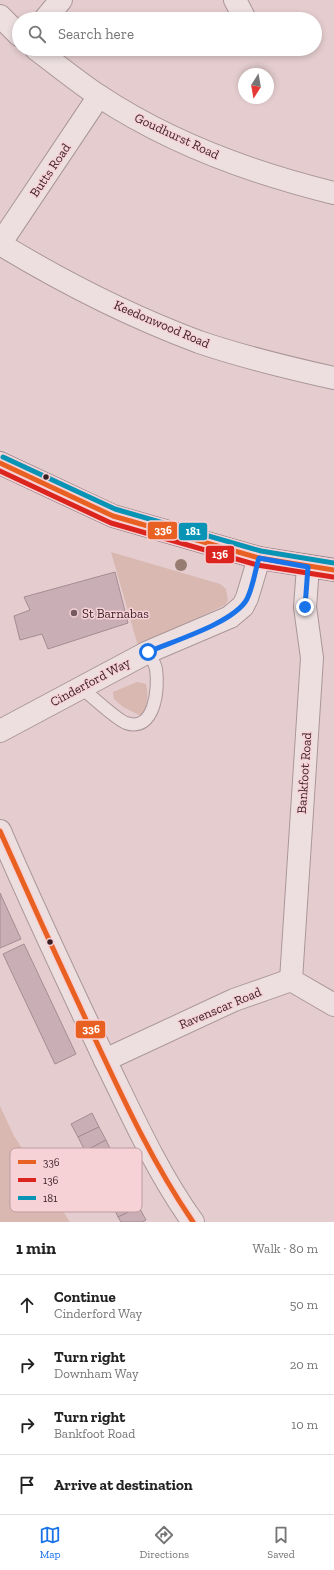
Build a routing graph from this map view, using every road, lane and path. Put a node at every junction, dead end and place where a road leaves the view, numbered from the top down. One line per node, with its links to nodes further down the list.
1 (61, 0): 3 (street)
2 (235, 0): 4 (street)
3 (51, 12)
4 (242, 12)
5 (0, 16): 6 (street)
6 (12, 28)
7 (45, 56): 8 (street, Goudhurst Road)
8 (99, 96): 9 (street, Goudhurst Road); 10 (street, Butts Road)
9 (334, 193)
10 (0, 244): 11 (street, Keedonwood Road)
11 (334, 378)
12 (0, 463): 13 (street)
13 (259, 558): 14 (street); 16 (street, Cinderford Way)
14 (308, 567): 15 (street); 20 (street, Bankfoot Road)
15 (334, 570)
16 (148, 652): 17 (street, Cinderford Way); 17 (lane)
17 (82, 686): 18 (street, Cinderford Way)
18 (0, 731)
19 (0, 831): 22 (street)
20 (291, 980): 21 (street); 22 (street, Ravenscar Road)
21 (334, 1006)
22 (105, 1060): 23 (street)
23 (193, 1222)

